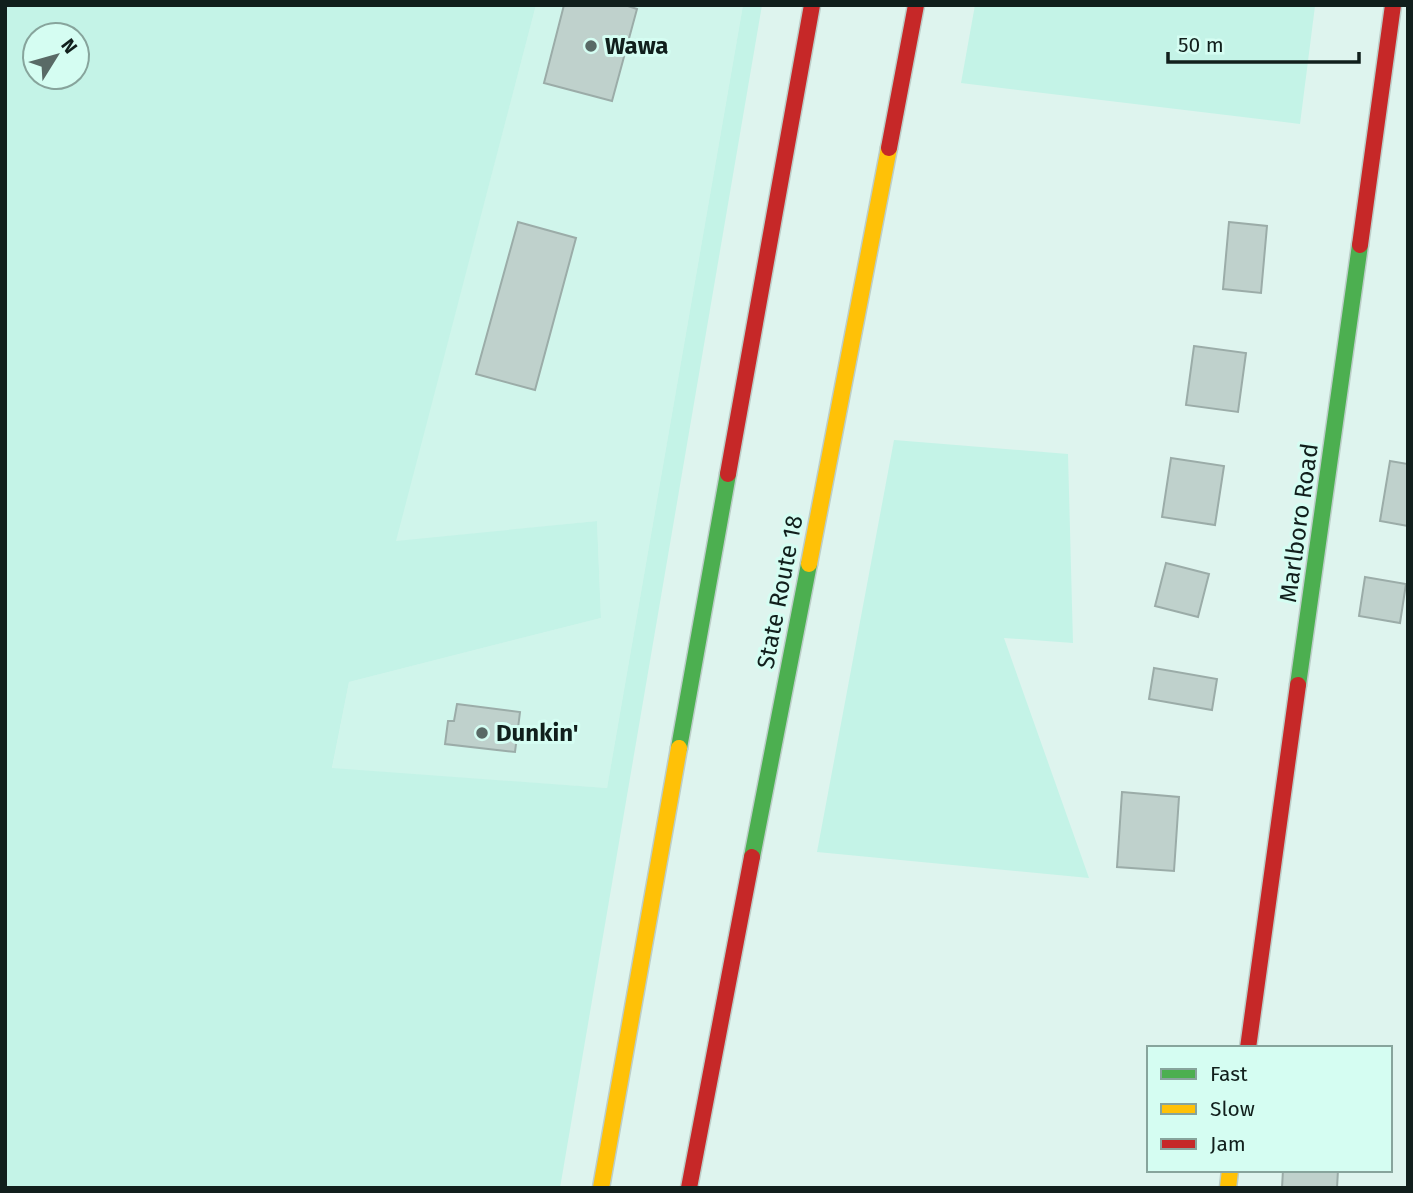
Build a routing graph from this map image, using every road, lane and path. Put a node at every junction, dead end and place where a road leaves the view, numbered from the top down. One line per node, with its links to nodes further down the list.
1 (813, 5): 5 (main road)
2 (916, 5): 6 (main road, State Route 18)
3 (1392, 5): 4 (main road, Marlboro Road)
4 (1248, 1046)
5 (601, 1188)
6 (689, 1188)

